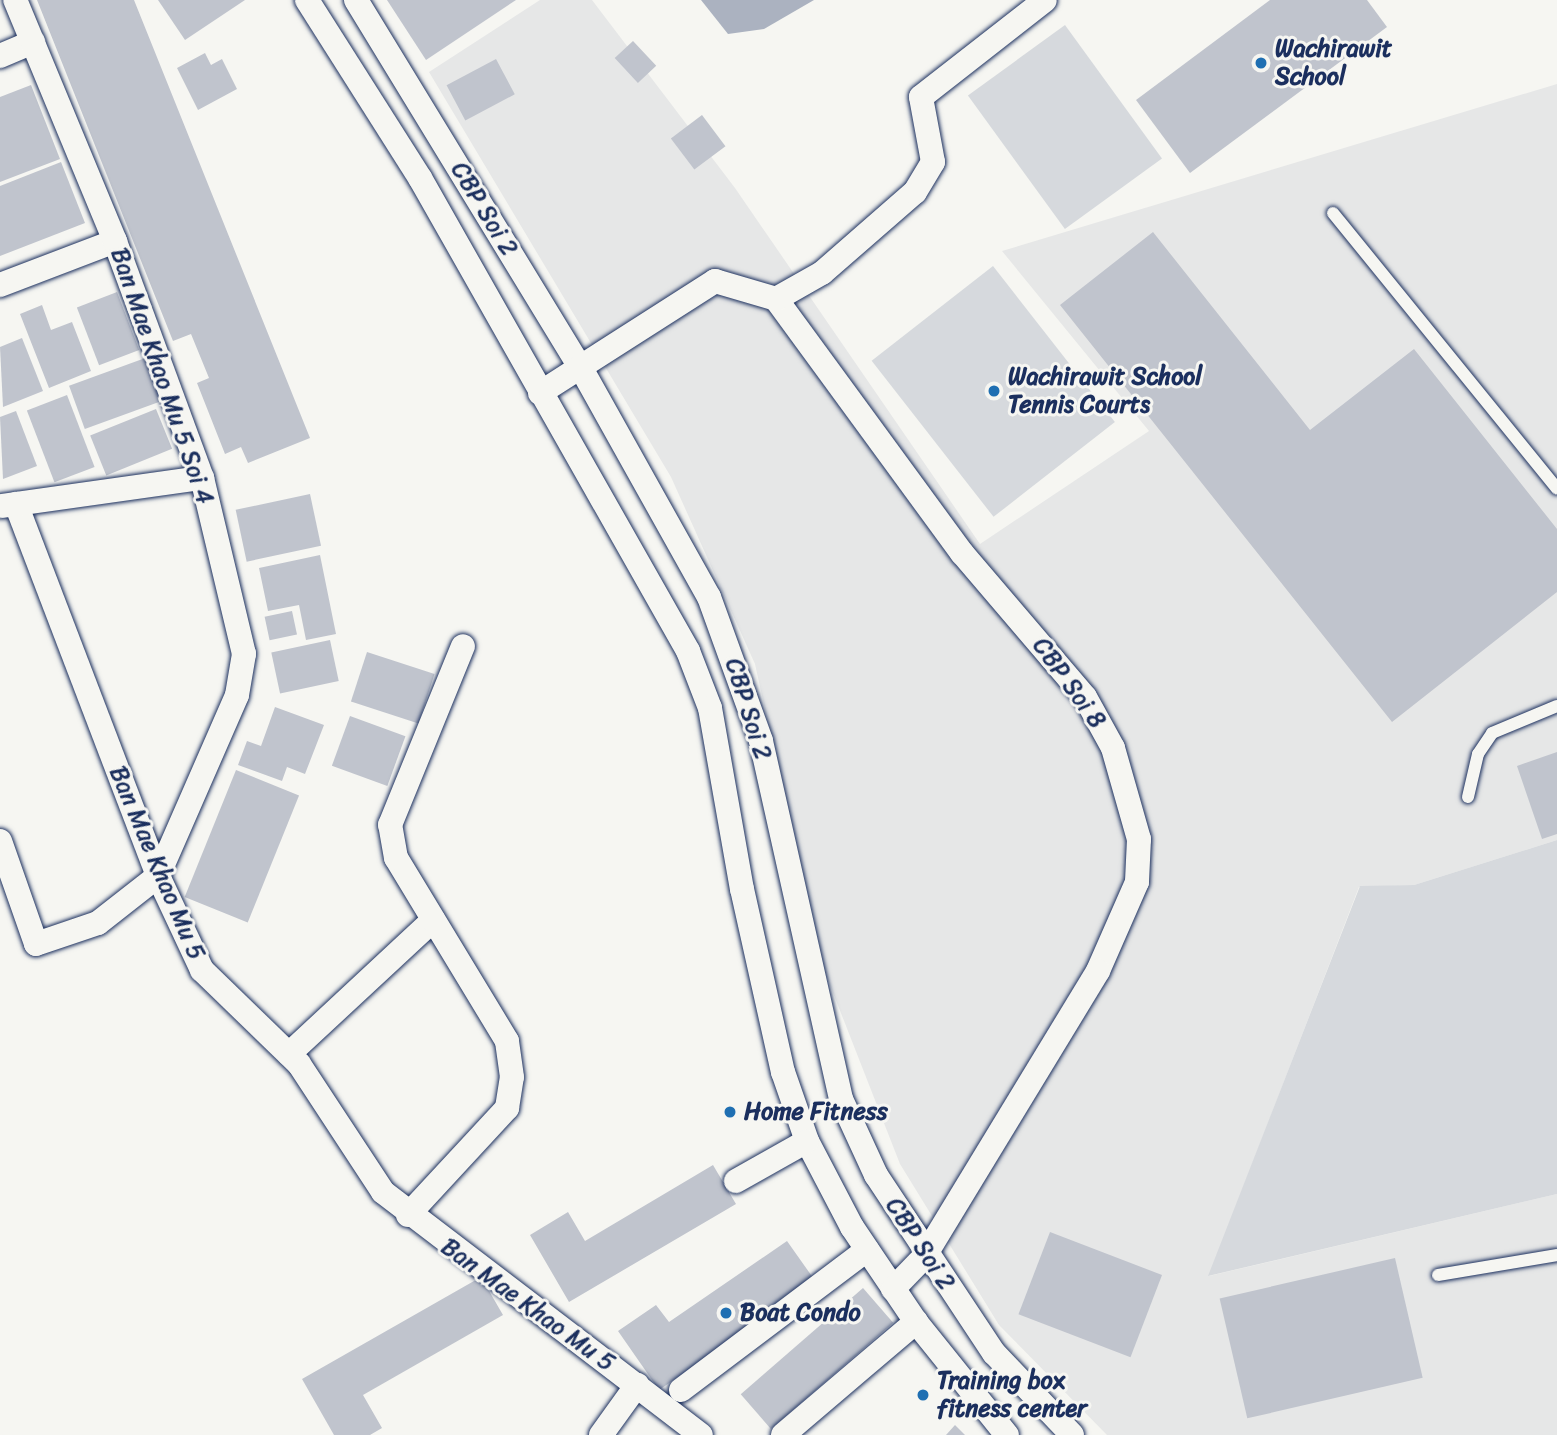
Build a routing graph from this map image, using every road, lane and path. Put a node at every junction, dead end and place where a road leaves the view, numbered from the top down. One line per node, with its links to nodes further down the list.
1 (15, 0): 5 (street, Ban Mae Khao Mu 5 Soi 4)
2 (307, 0): 12 (street, CBP Soi 2)
3 (356, 0): 11 (street, CBP Soi 2)
4 (1045, 0): 10 (street)
5 (33, 42): 6 (street); 8 (street, Ban Mae Khao Mu 5 Soi 4)
6 (0, 56)
7 (1333, 213): 14 (lane)
8 (115, 241): 9 (street); 13 (street, Ban Mae Khao Mu 5 Soi 4)
9 (0, 285)
10 (776, 299): 11 (street); 28 (street, CBP Soi 8)
11 (582, 370): 12 (street); 28 (street, CBP Soi 2)
12 (540, 393): 23 (street, CBP Soi 2)
13 (202, 478): 15 (street); 20 (street, Ban Mae Khao Mu 5 Soi 4)
14 (1557, 489)
15 (8, 505): 20 (street, Ban Mae Khao Mu 5)
16 (463, 646): 21 (street)
17 (1557, 706): 18 (lane)
18 (1468, 797)
19 (0, 841): 20 (street)
20 (158, 876): 22 (street, Ban Mae Khao Mu 5)
21 (433, 920): 22 (street); 25 (street)
22 (289, 1054): 25 (street, Ban Mae Khao Mu 5)
23 (807, 1141): 24 (street); 26 (street, CBP Soi 2)
24 (736, 1181)
25 (408, 1215): 32 (street, Ban Mae Khao Mu 5)
26 (867, 1250): 30 (street, CBP Soi 2); 33 (street)
27 (1557, 1255): 29 (lane)
28 (925, 1256): 30 (street, CBP Soi 8); 38 (street, CBP Soi 2)
29 (1438, 1275)
30 (893, 1289): 31 (street, CBP Soi 2)
31 (916, 1322): 36 (street); 37 (street, CBP Soi 2)
32 (637, 1385): 34 (street); 35 (street, Ban Mae Khao Mu 5)
33 (681, 1390)
34 (601, 1435)
35 (701, 1435)
36 (783, 1435)
37 (1007, 1435)
38 (1072, 1435)

